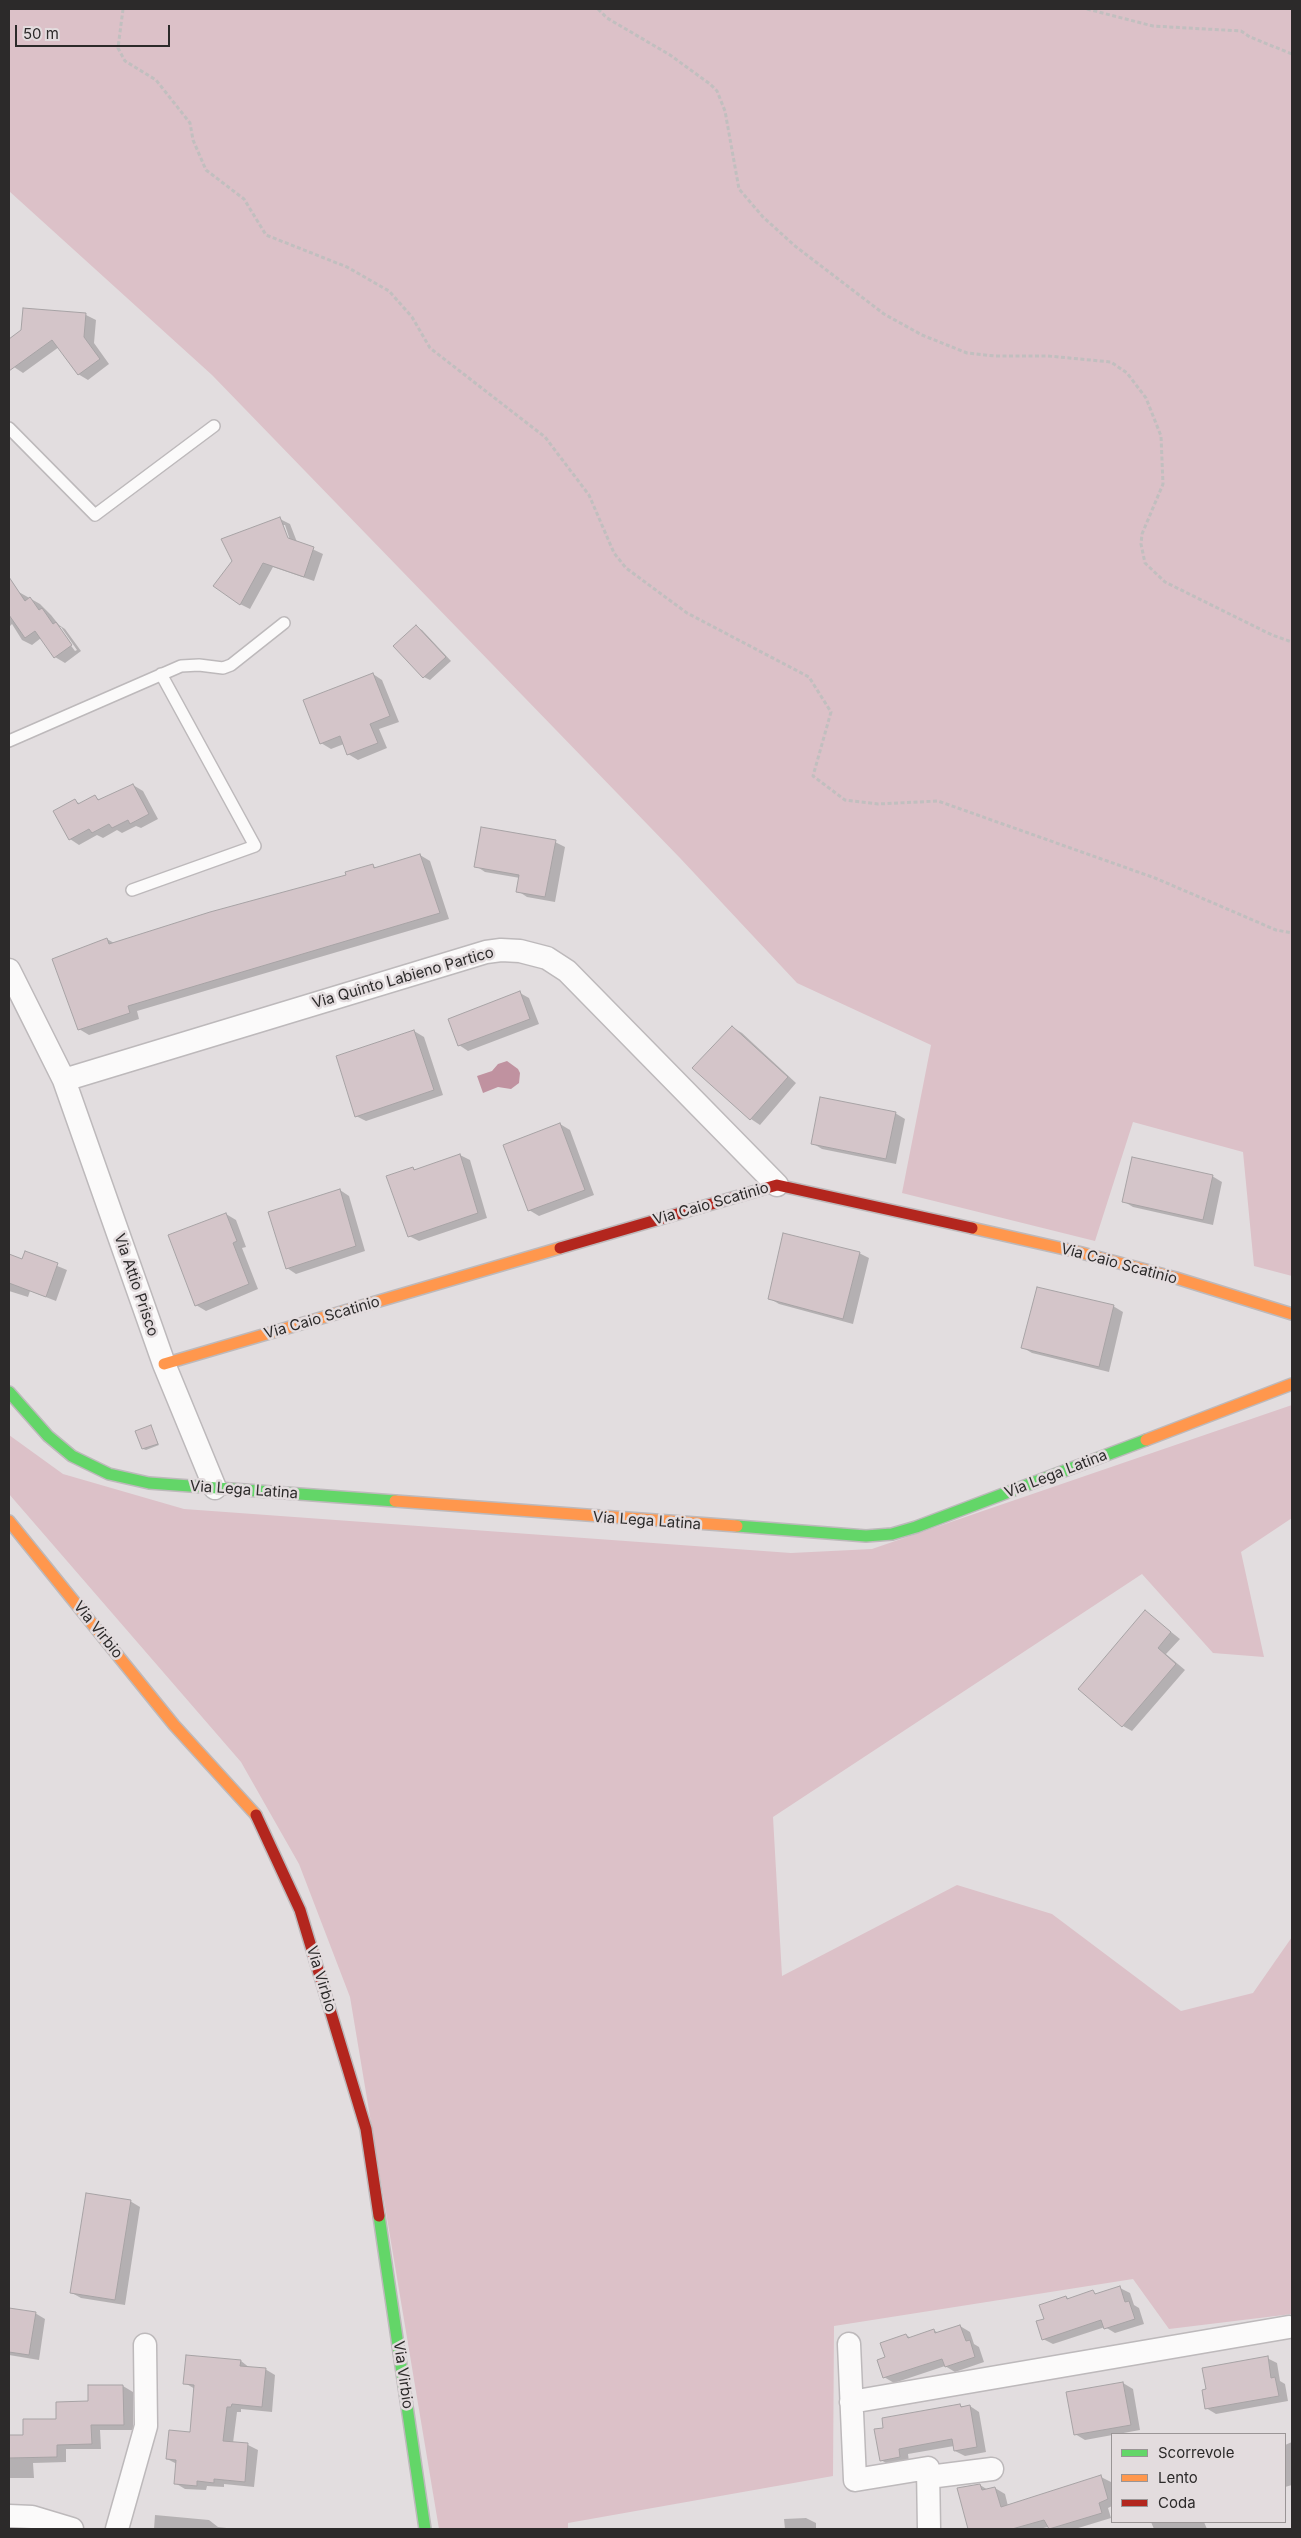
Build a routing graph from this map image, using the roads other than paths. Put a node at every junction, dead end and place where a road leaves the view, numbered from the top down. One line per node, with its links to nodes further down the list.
1 (214, 426): 2 (lane)
2 (9, 428)
3 (284, 623): 4 (lane)
4 (162, 674): 5 (lane); 6 (lane)
5 (9, 741)
6 (132, 890)
7 (9, 970): 8 (street, Via Attio Prisco)
8 (64, 1080): 9 (street, Via Quinto Labieno Partico); 11 (street, Via Attio Prisco)
9 (776, 1185): 10 (street, Via Caio Scatinio); 11 (street, Via Caio Scatinio)
10 (1292, 1314)
11 (164, 1364): 14 (street, Via Attio Prisco)
12 (1292, 1384): 14 (street, Via Lega Latina)
13 (9, 1392): 14 (street, Via Lega Latina)
14 (215, 1488)
15 (9, 1521): 25 (street, Via Virbio)
16 (1289, 2327): 19 (street)
17 (848, 2344): 19 (street)
18 (145, 2345): 24 (street)
19 (851, 2402): 21 (street)
20 (992, 2469): 21 (street)
21 (929, 2477): 26 (street)
22 (9, 2516): 23 (street)
23 (72, 2529)
24 (117, 2529)
25 (425, 2529)
26 (929, 2529)

